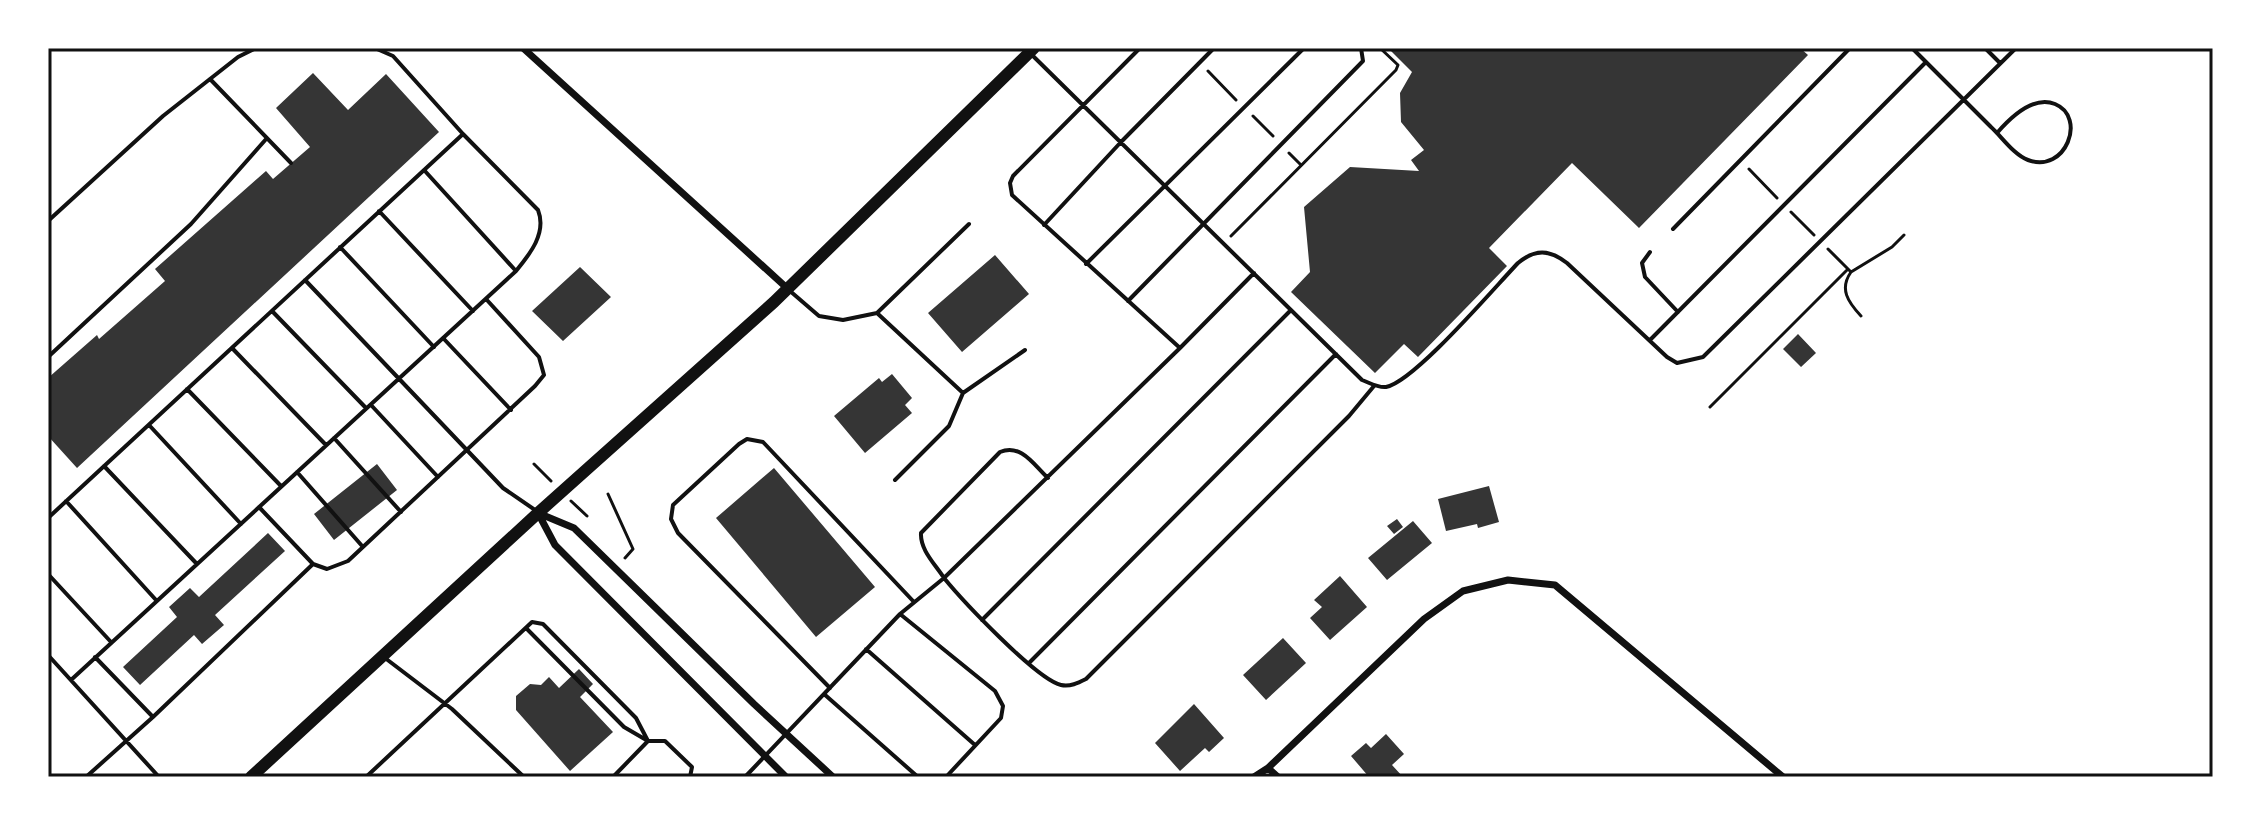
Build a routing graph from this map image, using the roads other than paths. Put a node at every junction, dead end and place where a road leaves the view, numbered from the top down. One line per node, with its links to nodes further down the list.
1 (256, 48): 15 (lane)
2 (356, 48): 19 (lane)
3 (523, 48): 37 (street)
4 (1140, 48): 17 (lane)
5 (1214, 48): 21 (lane)
6 (1304, 48): 24 (lane)
7 (1361, 48): 28 (lane)
8 (1850, 48): 30 (lane)
9 (1912, 48): 13 (lane)
10 (1985, 48): 14 (lane)
11 (2016, 48): 14 (lane)
12 (1032, 50): 17 (lane); 37 (main road)
13 (1926, 62): 16 (lane); 43 (lane)
14 (2000, 63): 16 (lane)
15 (210, 79): 20 (lane); 26 (lane)
16 (1963, 98): 18 (lane); 46 (lane)
17 (1083, 105): 21 (lane); 29 (lane)
18 (1997, 133): 18 (lane)
19 (463, 134): 23 (lane); 34 (lane)
20 (267, 138): 22 (lane); 52 (lane)
21 (1121, 142): 24 (lane); 29 (lane)
22 (291, 163)
23 (424, 170): 25 (lane); 34 (lane)
24 (1165, 185): 28 (lane); 33 (lane)
25 (379, 211): 31 (lane); 42 (lane)
26 (48, 221)
27 (969, 224): 44 (lane)
28 (1205, 225): 35 (lane); 39 (lane)
29 (1043, 226): 33 (lane)
30 (1673, 229)
31 (340, 247): 36 (lane); 47 (lane)
32 (1650, 252): 43 (lane)
33 (1086, 264): 39 (lane)
34 (516, 271): 38 (lane)
35 (1254, 273): 40 (lane); 49 (lane)
36 (305, 280): 41 (lane); 53 (lane)
37 (788, 289): 44 (lane); 72 (main road)
38 (486, 299): 42 (lane); 58 (lane)
39 (1127, 301): 49 (lane)
40 (1291, 310): 51 (lane); 83 (lane)
41 (272, 311): 48 (lane); 57 (lane)
42 (473, 311): 45 (lane)
43 (1678, 312): 46 (lane)
44 (877, 313): 56 (lane)
45 (443, 338): 47 (lane); 58 (lane)
46 (1650, 340): 54 (lane)
47 (434, 347): 53 (lane)
48 (232, 348): 55 (lane); 61 (lane)
49 (1180, 348): 66 (lane)
50 (1025, 350): 56 (lane)
51 (1336, 354): 54 (lane); 90 (lane)
52 (48, 357)
53 (398, 379): 57 (lane); 62 (lane)
54 (1374, 385): 90 (lane)
55 (187, 389): 59 (lane); 68 (lane)
56 (963, 393): 67 (lane)
57 (368, 406): 60 (lane); 65 (lane)
58 (511, 410): 62 (lane)
59 (149, 425): 63 (lane); 74 (lane)
60 (334, 438): 61 (lane); 71 (lane)
61 (326, 445): 64 (lane)
62 (467, 451): 65 (lane); 72 (lane)
63 (104, 466): 69 (lane); 76 (lane)
64 (297, 472): 68 (lane); 75 (lane)
65 (438, 477): 71 (lane)
66 (1048, 478): 79 (lane); 79 (lane)
67 (895, 480)
68 (281, 486): 70 (lane)
69 (66, 501): 73 (lane); 80 (lane)
70 (259, 507): 74 (lane); 77 (lane)
71 (401, 512): 75 (lane)
72 (538, 513): 88 (main road); 96 (street); 100 (street)
73 (48, 518)
74 (241, 524): 76 (lane)
75 (363, 547): 77 (lane)
76 (197, 564): 80 (lane)
77 (313, 564): 95 (lane)
78 (48, 574): 85 (lane)
79 (944, 578): 81 (lane); 83 (lane)
80 (156, 601): 85 (lane)
81 (914, 602): 82 (lane); 92 (lane)
82 (900, 614): 86 (lane); 99 (lane)
83 (982, 620): 90 (lane)
84 (526, 628): 94 (lane); 98 (lane); 98 (lane)
85 (111, 642): 89 (lane)
86 (866, 649): 92 (lane); 99 (lane)
87 (48, 655): 91 (lane)
88 (383, 656): 94 (lane); 104 (main road)
89 (95, 657): 91 (lane); 95 (lane)
90 (1029, 663)
91 (71, 680): 97 (lane)
92 (830, 688): 93 (lane)
93 (824, 694): 96 (lane); 112 (lane)
94 (444, 703): 105 (lane); 106 (lane)
95 (153, 717): 97 (lane)
96 (785, 734): 100 (lane); 111 (street)
97 (126, 740): 102 (lane); 103 (lane)
98 (648, 741): 107 (lane); 108 (lane)
99 (976, 746): 113 (lane)
100 (766, 755): 109 (lane); 110 (street)
101 (1268, 768): 114 (street); 115 (street); 116 (street)
102 (86, 777)
103 (159, 777)
104 (251, 777)
105 (366, 777)
106 (524, 777)
107 (613, 777)
108 (690, 777)
109 (745, 777)
110 (786, 777)
111 (833, 777)
112 (918, 777)
113 (946, 777)
114 (1254, 777)
115 (1278, 777)
116 (1783, 777)

